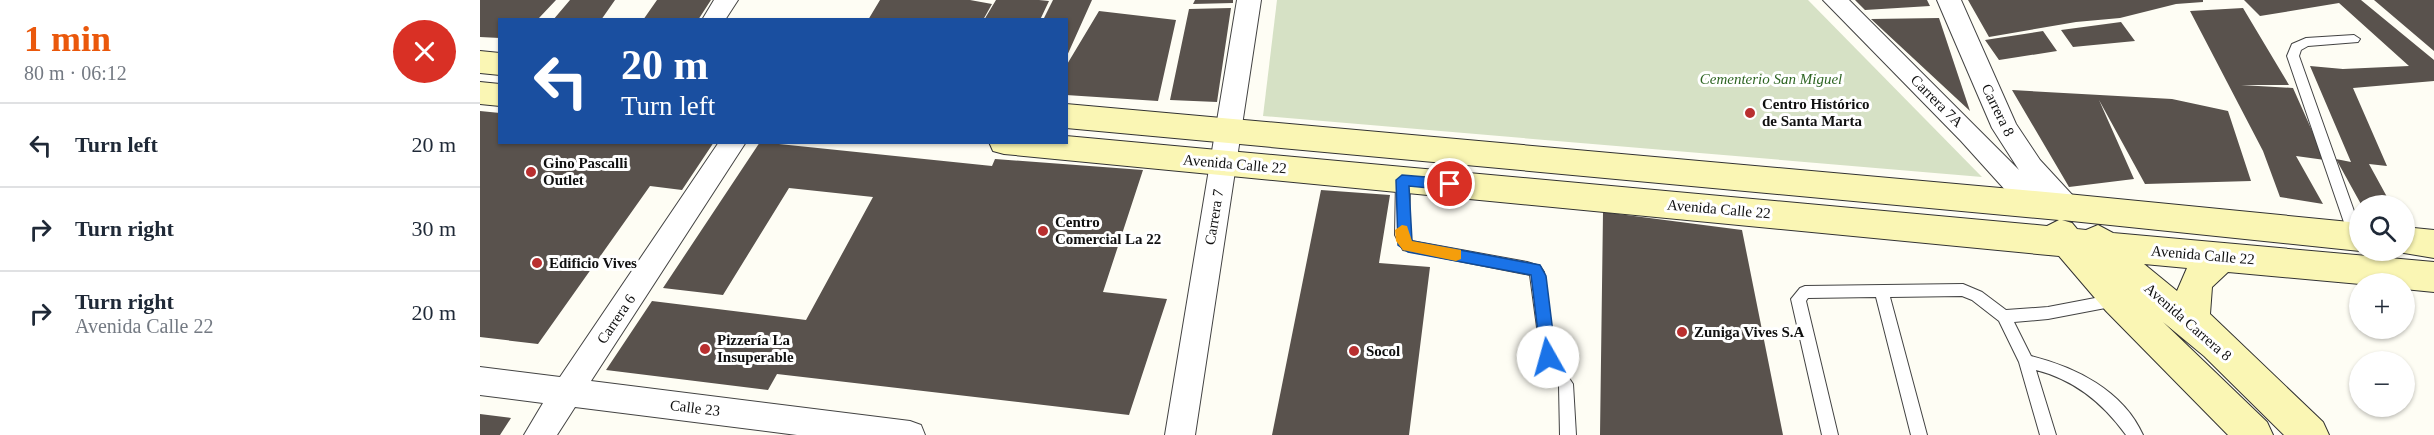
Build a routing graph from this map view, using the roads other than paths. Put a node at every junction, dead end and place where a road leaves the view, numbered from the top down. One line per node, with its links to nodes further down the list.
1 (726, 0): 5 (street)
2 (1249, 0): 12 (street, Carrera 7)
3 (1835, 0): 17 (street, Carrera 7A)
4 (1949, 0): 17 (street, Carrera 8)
5 (713, 18)
6 (2354, 39): 18 (lane)
7 (480, 62): 8 (main road)
8 (498, 64)
9 (480, 93): 10 (main road)
10 (498, 95)
11 (1068, 116): 12 (main road)
12 (1229, 132): 15 (street, Carrera 7); 17 (main road)
13 (732, 144): 32 (street, Carrera 6)
14 (1025, 144): 15 (main road, Avenida Calle 22)
15 (1223, 163): 16 (main road, Avenida Calle 22); 35 (street, Carrera 7)
16 (1402, 180): 20 (main road, Avenida Calle 22); 36 (lane)
17 (2051, 206): 19 (main road); 20 (main road, Avenida Carrera 8); 23 (main road, Avenida Carrera 8)
18 (2349, 212)
19 (2349, 236)
20 (2067, 242): 23 (main road, Avenida Calle 22); 27 (main road, Avenida Carrera 8)
21 (2415, 242): 22 (main road)
22 (2434, 244)
23 (2105, 246): 24 (main road, Avenida Calle 22); 29 (main road, Avenida Carrera 8)
24 (2223, 257): 25 (main road, Avenida Calle 22); 29 (main road)
25 (2434, 277)
26 (1881, 291): 28 (lane); 37 (lane); 38 (lane)
27 (2118, 300): 28 (lane); 41 (main road, Avenida Carrera 8)
28 (2004, 317): 30 (lane)
29 (2217, 345): 42 (main road, Avenida Carrera 8)
30 (2026, 361): 39 (lane); 40 (lane)
31 (480, 381): 32 (street, Calle 23)
32 (567, 392): 33 (street, Carrera 6); 34 (street, Calle 23)
33 (539, 435)
34 (910, 435)
35 (1180, 435)
36 (1568, 435)
37 (1830, 435)
38 (1918, 435)
39 (2048, 435)
40 (2135, 435)
41 (2254, 435)
42 (2310, 435)

